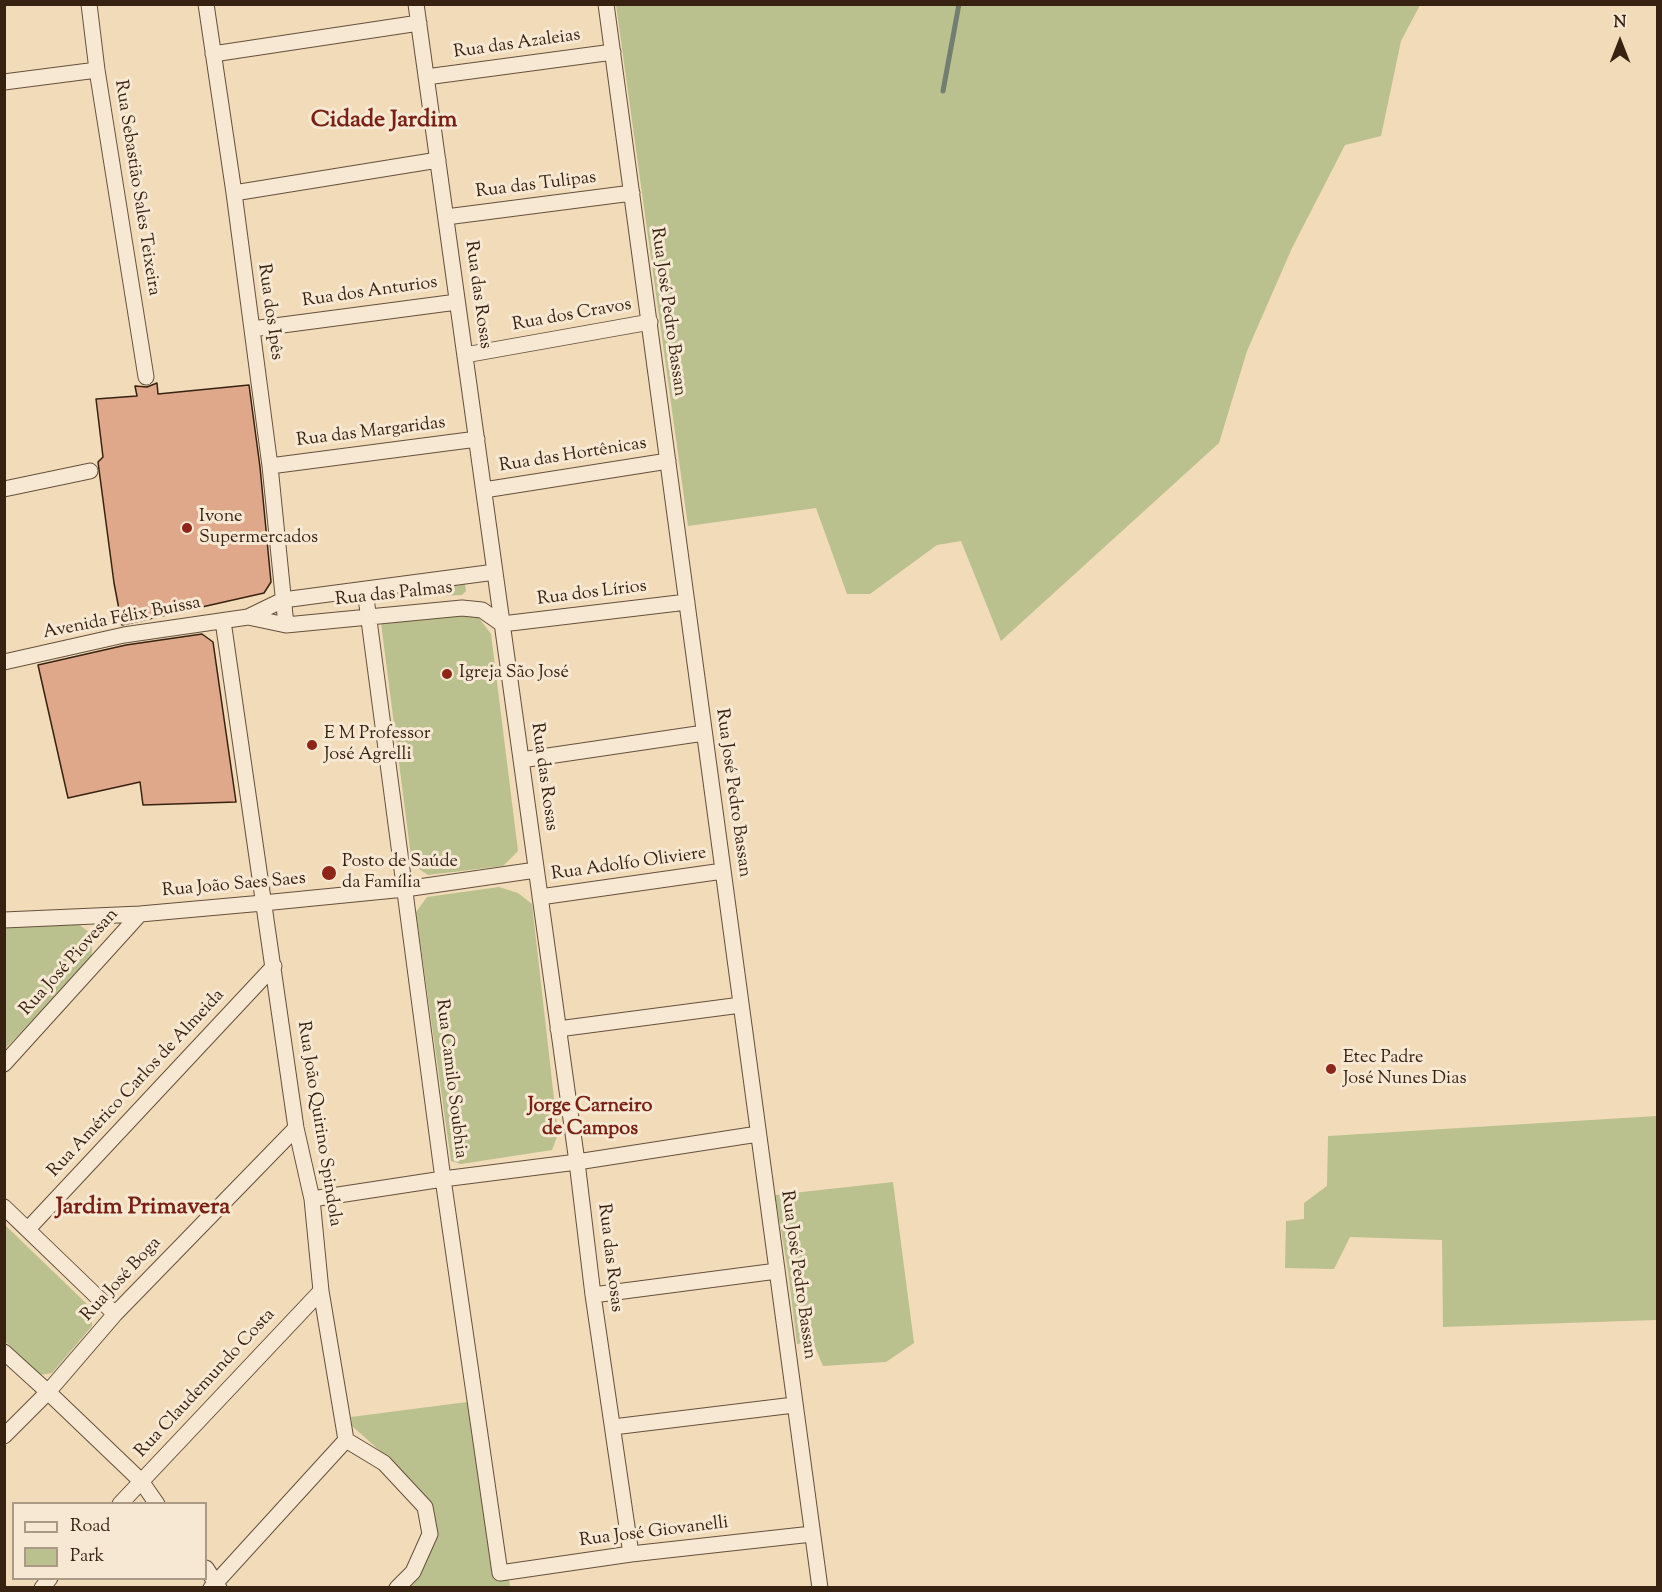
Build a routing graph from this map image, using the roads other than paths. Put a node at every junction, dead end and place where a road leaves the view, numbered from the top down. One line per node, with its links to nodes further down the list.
1 (89, 4): 8 (street, Rua Sebastião Sales Teixeira)
2 (206, 4): 7 (street, Rua dos Ipês)
3 (416, 4): 5 (street, Rua das Rosas)
4 (606, 4): 6 (street, Rua José Pedro Bassan)
5 (419, 23): 7 (street); 9 (street, Rua das Rosas)
6 (613, 52): 9 (street, Rua das Azaleias); 13 (street, Rua José Pedro Bassan)
7 (213, 54): 12 (street, Rua dos Ipês)
8 (97, 70): 10 (street); 19 (street, Rua Sebastião Sales Teixeira)
9 (426, 77): 11 (street, Rua das Rosas)
10 (4, 82)
11 (438, 160): 12 (street); 14 (street, Rua das Rosas)
12 (234, 193): 17 (street, Rua dos Ipês)
13 (632, 193): 14 (street, Rua das Tulipas); 16 (street, Rua José Pedro Bassan)
14 (446, 217): 15 (street, Rua das Rosas)
15 (458, 302): 17 (street, Rua dos Anturios); 18 (street, Rua das Rosas)
16 (650, 322): 18 (street, Rua dos Cravos); 21 (street, Rua José Pedro Bassan)
17 (252, 329): 22 (street, Rua dos Ipês)
18 (465, 355): 20 (street, Rua das Rosas)
19 (146, 377)
20 (477, 439): 22 (street, Rua das Margaridas); 25 (street, Rua das Rosas)
21 (668, 461): 25 (street, Rua das Hortênicas); 29 (street, Rua José Pedro Bassan)
22 (270, 466): 28 (street, Rua dos Ipês)
23 (90, 471): 24 (street)
24 (4, 489)
25 (484, 490): 26 (street, Rua das Rosas)
26 (495, 572): 27 (street, Rua das Palmas); 33 (street, Rua das Rosas)
27 (365, 590): 28 (street, Rua das Palmas); 31 (street, Rua Camilo Soubhia)
28 (282, 600): 30 (street, Avenida Félix Buissa); 34 (street, Rua dos Ipês)
29 (687, 602): 33 (street, Rua dos Lírios); 36 (street, Rua José Pedro Bassan)
30 (248, 617): 32 (street, Avenida Félix Buissa); 34 (street, Avenida Félix Buissa)
31 (369, 618): 33 (street, Rua das Palmas); 34 (street, Rua das Palmas); 40 (street, Rua Camilo Soubhia)
32 (223, 621): 35 (street, Avenida Félix Buissa); 42 (street, Rua João Quirino Spindola)
33 (502, 624): 37 (street, Rua das Rosas)
34 (286, 625)
35 (4, 662)
36 (704, 733): 37 (street); 39 (street, Rua José Pedro Bassan)
37 (521, 760): 38 (street, Rua das Rosas)
38 (536, 870): 40 (street, Rua João Saes Saes); 41 (street, Rua das Rosas)
39 (723, 871): 41 (street, Rua Adolfo Oliviere); 46 (street, Rua José Pedro Bassan)
40 (405, 889): 42 (street, Rua João Saes Saes); 52 (street, Rua Camilo Soubhia)
41 (540, 897): 47 (street, Rua das Rosas)
42 (263, 903): 43 (street, Rua João Saes Saes); 45 (street, Rua João Quirino Spindola)
43 (140, 914): 44 (street, Rua João Saes Saes); 48 (street, Rua José Piovesan)
44 (4, 920)
45 (274, 966): 49 (street, Rua João Quirino Spindola); 55 (street, Rua Américo Carlos de Almeida)
46 (741, 1005): 47 (street); 50 (street, Rua José Pedro Bassan)
47 (558, 1029): 51 (street, Rua das Rosas)
48 (4, 1064)
49 (296, 1128): 53 (street, Rua João Quirino Spindola); 59 (street, Rua José Boga)
50 (758, 1134): 51 (street); 56 (street, Rua José Pedro Bassan)
51 (577, 1162): 52 (street); 58 (street, Rua das Rosas)
52 (443, 1179): 53 (street); 72 (street, Rua Camilo Soubhia)
53 (312, 1199): 57 (street, Rua João Quirino Spindola)
54 (4, 1207): 55 (street)
55 (28, 1229): 59 (street)
56 (777, 1271): 58 (street); 62 (street, Rua José Pedro Bassan)
57 (321, 1291): 65 (street, Rua João Quirino Spindola); 66 (street, Rua Claudemundo Costa)
58 (593, 1295): 63 (street, Rua das Rosas)
59 (115, 1314): 61 (street, Rua José Boga)
60 (4, 1352): 61 (street)
61 (48, 1392): 64 (street, Rua José Boga); 66 (street)
62 (794, 1405): 63 (street); 69 (street, Rua José Pedro Bassan)
63 (613, 1427): 70 (street, Rua das Rosas)
64 (4, 1436)
65 (346, 1440): 73 (street); 74 (street)
66 (141, 1481): 67 (street, Rua Claudemundo Costa); 68 (street)
67 (121, 1502)
68 (156, 1502)
69 (812, 1534): 70 (street, Rua José Giovanelli); 75 (street, Rua José Pedro Bassan)
70 (631, 1554): 72 (street, Rua José Giovanelli)
71 (207, 1570): 73 (street)
72 (500, 1572)
73 (215, 1586)
74 (397, 1587)
75 (820, 1587)

